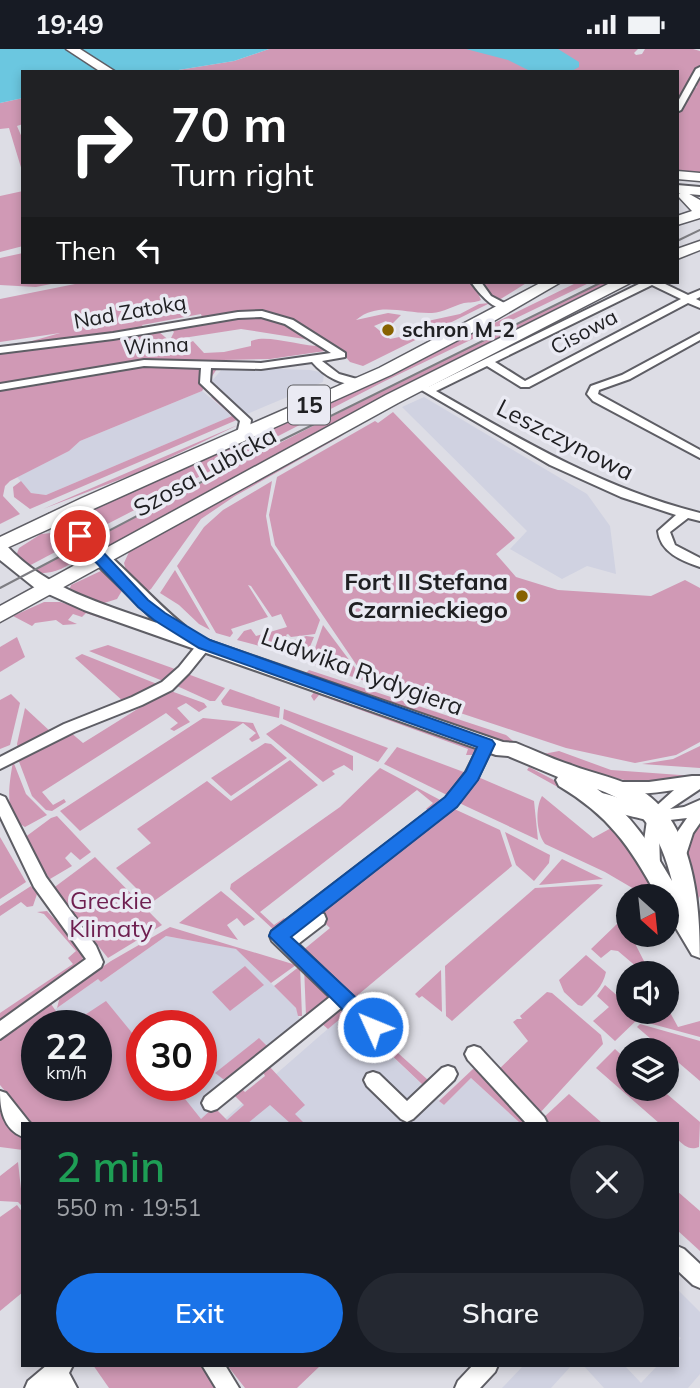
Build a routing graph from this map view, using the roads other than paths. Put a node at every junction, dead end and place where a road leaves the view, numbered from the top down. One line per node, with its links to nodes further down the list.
1 (60, 49): 4 (main road)
2 (72, 49): 5 (main road)
3 (700, 69): 6 (street)
4 (94, 70)
5 (107, 70)
6 (679, 106)
7 (679, 175): 8 (main road)
8 (700, 177)
9 (700, 188): 10 (street)
10 (679, 190): 11 (main road); 12 (main road)
11 (700, 198)
12 (700, 213): 13 (main road)
13 (679, 220)
14 (700, 224): 15 (main road)
15 (679, 229)
16 (700, 245): 17 (main road)
17 (679, 254)
18 (478, 284): 27 (street)
19 (549, 284): 27 (main road, Szosa Lubicka / 15)
20 (567, 284): 29 (main road)
21 (620, 284): 37 (main road, Szosa Lubicka / 15)
22 (648, 284): 33 (street)
23 (656, 284): 25 (street)
24 (700, 293): 25 (street, Cisowa)
25 (689, 299): 26 (street); 33 (street, Cisowa)
26 (700, 305)
27 (507, 307): 29 (main road, Szosa Lubicka / 15)
28 (700, 336): 40 (street)
29 (446, 342): 35 (main road, Szosa Lubicka / 15)
30 (0, 350): 31 (street, Nad Zatoką)
31 (341, 355): 32 (street, Winna)
32 (315, 359): 34 (street, Winna); 35 (street)
33 (487, 362): 37 (street)
34 (206, 363): 36 (street, Winna); 38 (street)
35 (360, 383): 38 (main road, Szosa Lubicka / 15)
36 (0, 387)
37 (423, 388): 42 (street, Leszczynowa); 46 (main road, Szosa Lubicka / 15)
38 (243, 434): 44 (main road, Szosa Lubicka / 15)
39 (700, 440): 40 (street)
40 (687, 447): 41 (street)
41 (700, 455)
42 (685, 514): 43 (street, Leszczynowa); 47 (street)
43 (700, 517)
44 (50, 519): 45 (main road, Szosa Lubicka / 15); 46 (street, Ludwika Rydygiera)
45 (0, 547): 49 (street, Ludwika Rydygiera)
46 (103, 560): 48 (street, Ludwika Rydygiera); 49 (main road, Szosa Lubicka / 15)
47 (700, 563)
48 (127, 584): 50 (street); 52 (street, Ludwika Rydygiera)
49 (49, 590): 50 (street, Ludwika Rydygiera); 51 (main road, Szosa Lubicka / 15)
50 (90, 606): 52 (street, Ludwika Rydygiera)
51 (0, 615)
52 (205, 644): 53 (street, Ludwika Rydygiera); 54 (street)
53 (495, 747): 56 (street, Ludwika Rydygiera); 57 (street, Ludwika Rydygiera); 65 (street)
54 (0, 763)
55 (700, 781): 56 (street); 60 (street)
56 (611, 785): 60 (street, Ludwika Rydygiera)
57 (591, 793): 60 (street); 61 (street, Ludwika Rydygiera)
58 (0, 801): 68 (street)
59 (700, 809): 60 (street); 62 (street)
60 (655, 815): 61 (street); 62 (street, Ludwika Rydygiera)
61 (652, 865): 64 (street, Ludwika Rydygiera)
62 (678, 865): 64 (street, Ludwika Rydygiera)
63 (318, 919): 65 (street)
64 (697, 942)
65 (288, 944): 66 (street)
66 (342, 997): 67 (street); 73 (street)
67 (373, 1027)
68 (0, 1031)
69 (474, 1054): 74 (street)
70 (448, 1074): 71 (street)
71 (373, 1080)
72 (0, 1099): 75 (street)
73 (211, 1103)
74 (537, 1122)
75 (21, 1125)
76 (679, 1258): 77 (street)
77 (700, 1278)
78 (213, 1367): 82 (street)
79 (486, 1367): 83 (street)
80 (62, 1375): 81 (street)
81 (36, 1388)
82 (229, 1388)
83 (465, 1388)

